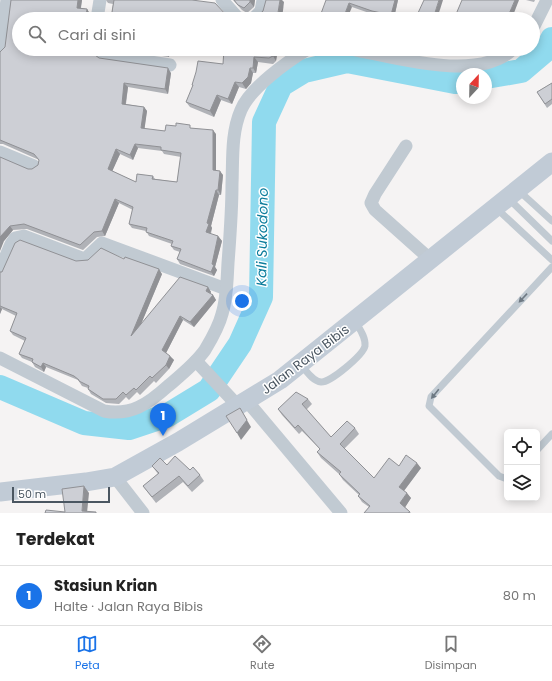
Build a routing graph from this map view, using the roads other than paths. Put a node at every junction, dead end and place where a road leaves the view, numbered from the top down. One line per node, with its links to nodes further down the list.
1 (7, 0): 10 (street)
2 (100, 0): 6 (street)
3 (222, 0): 7 (street)
4 (263, 0): 8 (street)
5 (547, 0): 9 (street)
6 (98, 12)
7 (233, 12)
8 (260, 12)
9 (540, 14)
10 (0, 50)
11 (110, 56): 15 (street)
12 (297, 56): 27 (street)
13 (390, 56): 14 (street)
14 (505, 56)
15 (170, 65)
16 (406, 146): 23 (street)
17 (0, 152): 19 (street)
18 (552, 162): 20 (main road, Jalan Raya Bibis)
19 (34, 166)
20 (506, 198): 21 (lane); 22 (lane); 23 (main road, Jalan Raya Bibis); 24 (lane)
21 (552, 221)
22 (552, 241)
23 (430, 260): 28 (main road, Jalan Raya Bibis)
24 (552, 260)
25 (552, 267): 36 (lane, one-way to 36)
26 (0, 270): 27 (street)
27 (226, 289): 30 (street)
28 (355, 320): 31 (main road, Jalan Raya Bibis); 31 (lane)
29 (0, 358): 30 (street)
30 (199, 363): 32 (street)
31 (300, 364): 32 (main road, Jalan Raya Bibis)
32 (243, 403): 35 (main road, Jalan Raya Bibis); 39 (street)
33 (552, 434): 34 (lane)
34 (540, 447)
35 (115, 477): 37 (main road, Jalan Raya Bibis); 38 (street)
36 (504, 478)
37 (0, 492)
38 (143, 513)
39 (341, 513)

